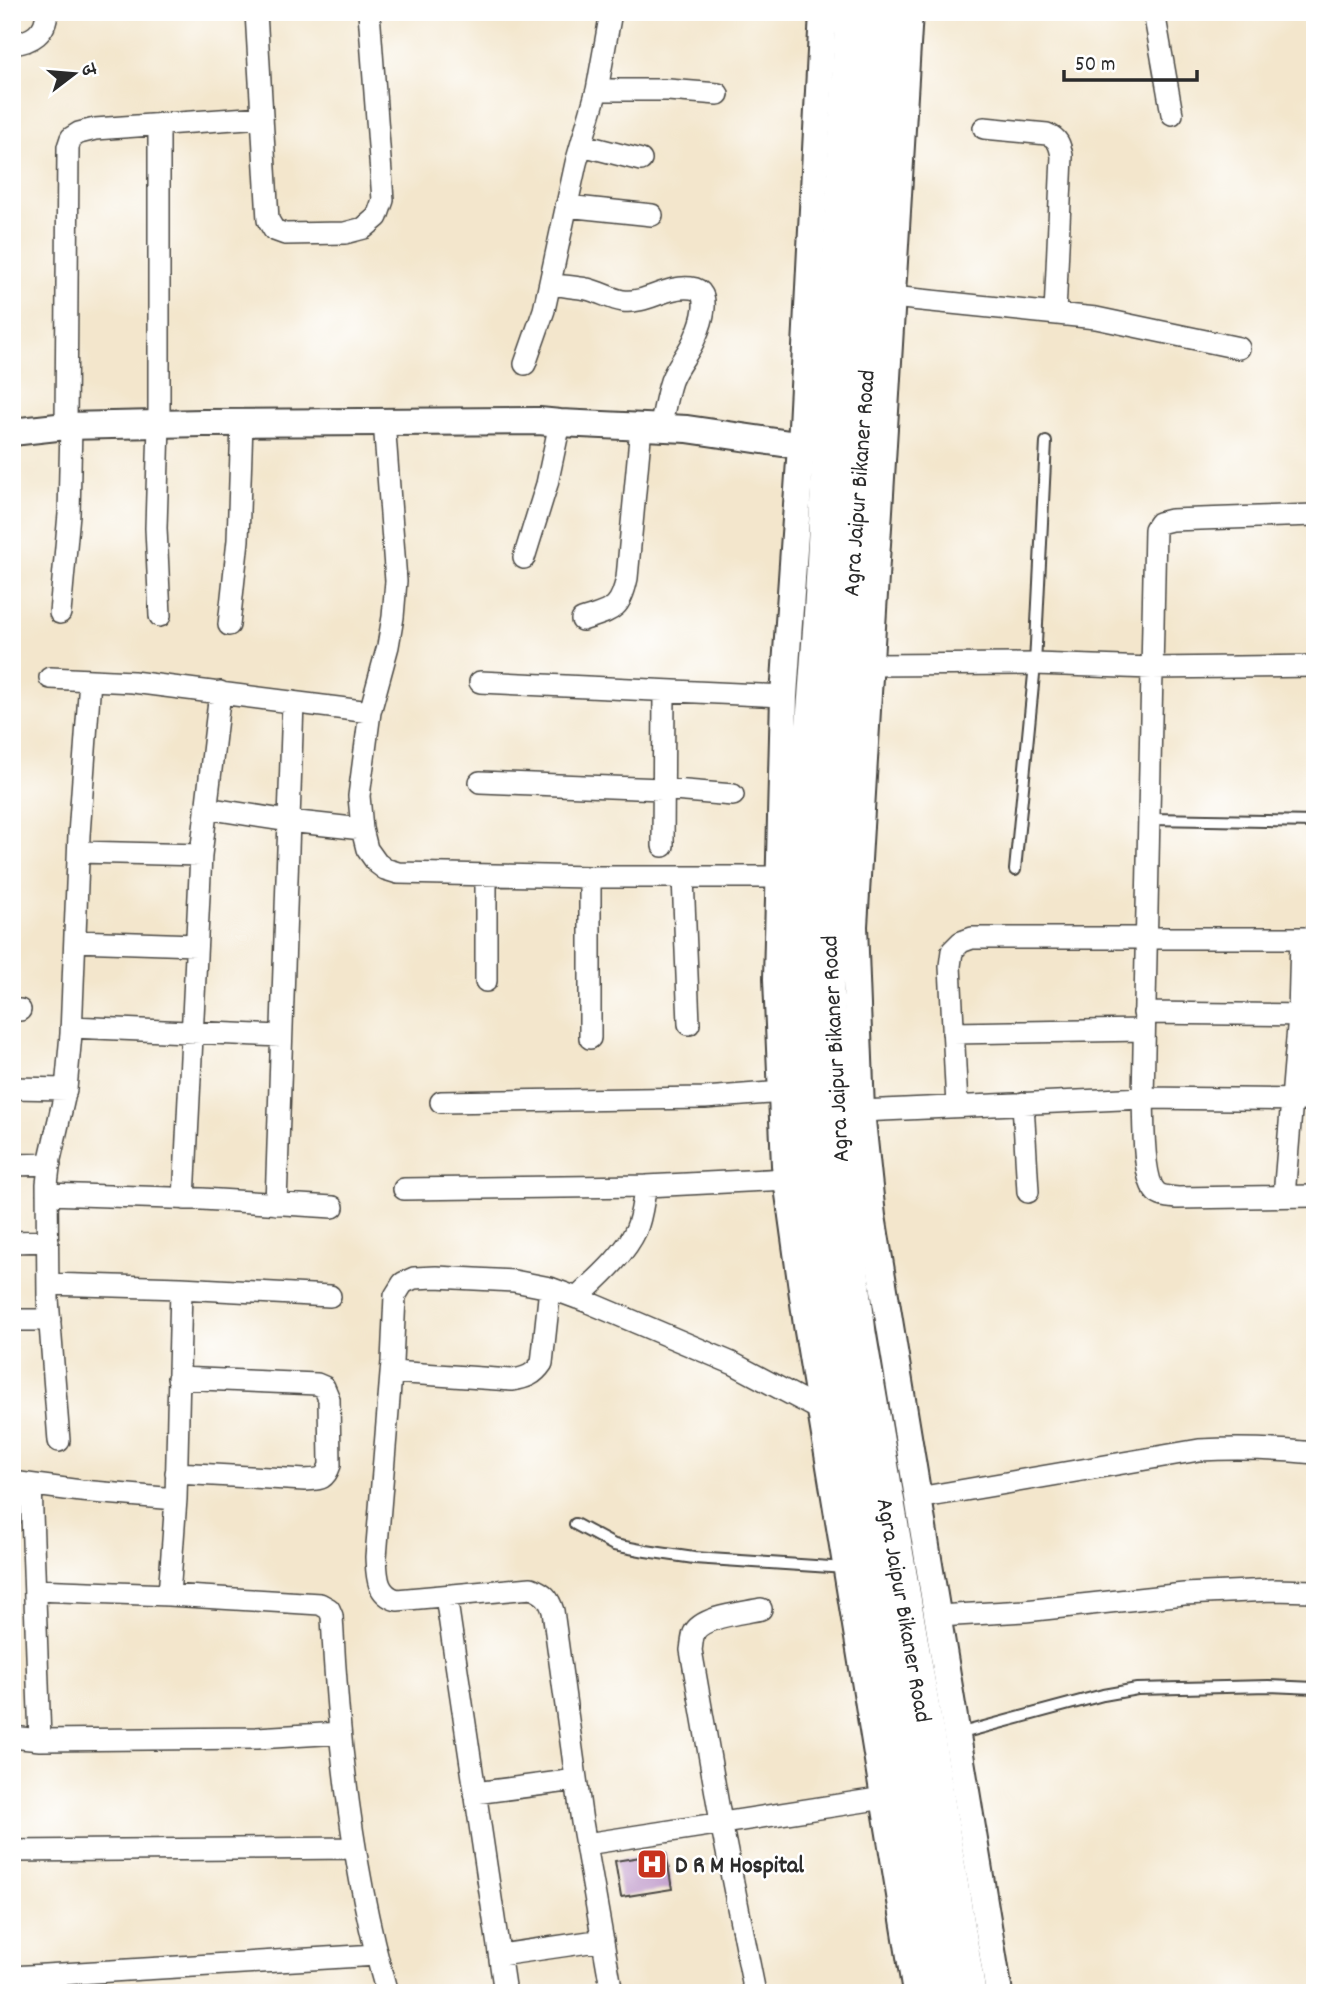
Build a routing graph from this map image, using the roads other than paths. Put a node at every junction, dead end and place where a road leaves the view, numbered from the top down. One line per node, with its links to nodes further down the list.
1 (47, 12): 10 (street)
2 (256, 12): 14 (street)
3 (369, 12): 14 (street)
4 (611, 12): 11 (street)
5 (823, 12): 34 (street)
6 (853, 12): 34 (highway, Agra Jaipur Bikaner Road)
7 (884, 12): 34 (highway, Agra Jaipur Bikaner Road)
8 (909, 12): 22 (street)
9 (1154, 12): 13 (street)
10 (12, 44)
11 (597, 90): 12 (street); 17 (street)
12 (718, 94)
13 (1172, 114)
14 (262, 117): 15 (street)
15 (159, 124): 29 (street); 30 (street)
16 (984, 128): 23 (street)
17 (582, 145): 18 (street); 19 (street)
18 (641, 160)
19 (566, 206): 20 (street); 21 (street)
20 (653, 215)
21 (550, 284): 25 (street); 31 (street)
22 (891, 297): 23 (street); 37 (street)
23 (1055, 314): 24 (street)
24 (1239, 348)
25 (525, 364)
26 (384, 421): 27 (street); 28 (street); 53 (street)
27 (550, 422): 31 (street); 36 (street)
28 (242, 423): 29 (street); 41 (street)
29 (159, 424): 30 (street); 39 (street)
30 (68, 426): 32 (street); 38 (street)
31 (651, 427): 34 (street); 40 (street)
32 (12, 432)
33 (1045, 442): 42 (lane)
34 (831, 450): 37 (highway, Agra Jaipur Bikaner Road); 51 (street); 152 (highway, Agra Jaipur Bikaner Road)
35 (1315, 515): 45 (street)
36 (524, 558)
37 (862, 601): 43 (street); 134 (highway, Agra Jaipur Bikaner Road)
38 (60, 613)
39 (160, 616)
40 (582, 620)
41 (229, 625)
42 (1035, 664): 43 (street); 45 (street); 65 (lane)
43 (870, 665): 92 (street)
44 (1315, 666): 45 (street)
45 (1152, 668): 58 (street)
46 (50, 678): 47 (street)
47 (90, 680): 50 (street); 63 (street)
48 (480, 682): 49 (street)
49 (664, 691): 51 (street); 55 (street)
50 (220, 692): 52 (street); 57 (street)
51 (784, 696): 69 (street)
52 (293, 702): 53 (street); 59 (street)
53 (370, 712): 61 (street)
54 (480, 782): 55 (street)
55 (662, 789): 56 (street); 62 (street)
56 (733, 795)
57 (206, 808): 59 (street); 64 (street)
58 (1150, 819): 60 (lane); 70 (street)
59 (289, 821): 61 (street); 81 (street)
60 (1315, 822)
61 (362, 829): 66 (street)
62 (663, 846)
63 (79, 852): 64 (street); 72 (street)
64 (201, 855): 73 (street)
65 (1015, 870)
66 (486, 875): 67 (street); 74 (street)
67 (590, 877): 68 (street); 82 (street)
68 (683, 877): 69 (street); 77 (street)
69 (780, 877): 85 (street)
70 (1146, 938): 71 (street); 76 (street); 80 (street)
71 (1308, 938): 75 (street)
72 (75, 941): 73 (street); 78 (street)
73 (196, 945): 79 (street)
74 (486, 981)
75 (1307, 1015): 76 (street); 87 (street)
76 (1144, 1021): 80 (street); 86 (street)
77 (689, 1024)
78 (71, 1027): 79 (street); 84 (street)
79 (192, 1032): 81 (street); 102 (street)
80 (953, 1033): 91 (street)
81 (281, 1036): 103 (street)
82 (590, 1038)
83 (12, 1088): 84 (street)
84 (66, 1089): 93 (street)
85 (782, 1092): 89 (street); 95 (street)
86 (1143, 1098): 87 (street); 90 (street); 100 (street)
87 (1292, 1100): 88 (street); 100 (street)
88 (1315, 1100)
89 (441, 1102)
90 (1023, 1103): 91 (street); 98 (street)
91 (957, 1106): 92 (street)
92 (861, 1111): 121 (street)
93 (50, 1164): 94 (street); 99 (street)
94 (12, 1165)
95 (787, 1180): 96 (street); 116 (street)
96 (646, 1186): 97 (street); 111 (street)
97 (404, 1189)
98 (1028, 1192)
99 (47, 1194): 102 (street); 105 (street)
100 (1284, 1196): 101 (street)
101 (1315, 1196)
102 (184, 1199): 103 (street)
103 (276, 1203): 104 (street)
104 (333, 1207)
105 (48, 1241): 106 (street); 107 (street)
106 (12, 1242)
107 (48, 1284): 108 (street); 113 (street)
108 (181, 1288): 110 (street); 115 (street)
109 (550, 1288): 111 (street); 114 (street); 114 (street)
110 (330, 1296)
111 (577, 1298): 116 (street)
112 (12, 1320): 113 (street)
113 (50, 1320): 117 (street)
114 (391, 1372): 128 (street)
115 (178, 1378): 119 (street); 119 (street)
116 (821, 1410): 124 (street)
117 (59, 1441)
118 (1315, 1452): 121 (street)
119 (176, 1473): 122 (street)
120 (21, 1484): 122 (street); 125 (street)
121 (918, 1497): 130 (street)
122 (176, 1499): 127 (street)
123 (575, 1524): 124 (lane)
124 (847, 1568): 138 (street)
125 (35, 1590): 127 (street); 135 (street)
126 (1315, 1591): 130 (street)
127 (169, 1595): 132 (street)
128 (446, 1596): 136 (street); 137 (street)
129 (761, 1609): 139 (street)
130 (938, 1616): 134 (street)
131 (1315, 1688): 134 (lane)
132 (340, 1733): 135 (street); 141 (street)
133 (12, 1737): 135 (street)
134 (943, 1737): 153 (highway, Agra Jaipur Bikaner Road); 154 (street)
135 (40, 1740)
136 (576, 1780): 137 (street); 140 (street)
137 (475, 1793): 145 (street)
138 (884, 1798): 139 (street); 151 (street)
139 (721, 1822): 140 (street); 150 (street)
140 (586, 1844): 143 (street)
141 (355, 1848): 142 (street); 144 (street)
142 (12, 1850)
143 (603, 1940): 145 (street); 149 (street)
144 (376, 1955): 146 (street); 147 (street)
145 (500, 1955): 148 (street)
146 (12, 1977)
147 (387, 1993)
148 (505, 1993)
149 (612, 1993)
150 (755, 1993)
151 (916, 1993)
152 (941, 1993)
153 (968, 1993)
154 (999, 1993)

